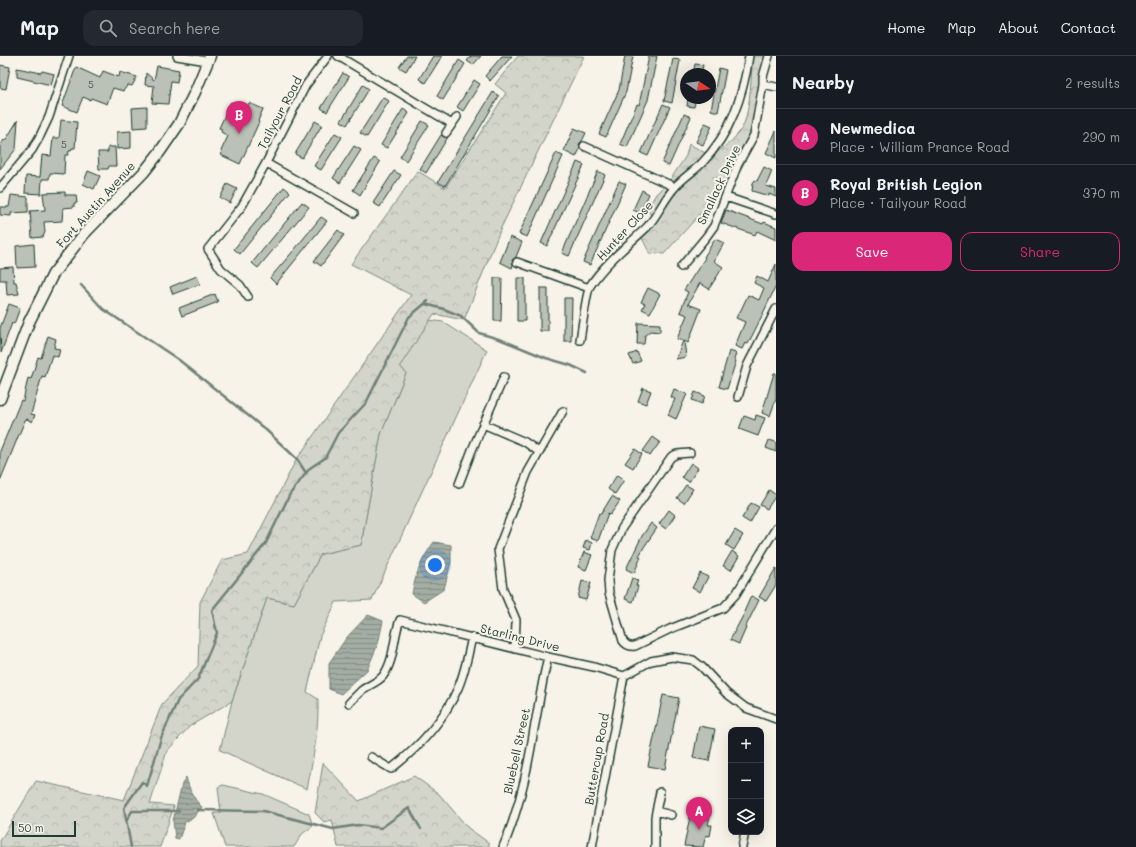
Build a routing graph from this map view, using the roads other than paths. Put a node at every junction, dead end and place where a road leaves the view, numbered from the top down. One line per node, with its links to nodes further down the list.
1 (68, 56): 17 (street)
2 (177, 56): 7 (street)
3 (328, 56): 15 (street, Tailyour Road)
4 (338, 56): 12 (street)
5 (749, 56): 16 (street, Hunter Close)
6 (768, 56): 9 (street, Smallack Drive)
7 (195, 58): 8 (street)
8 (209, 59): 29 (main road, Fort Austin Avenue)
9 (763, 84): 10 (street); 18 (street, Smallack Drive)
10 (776, 87)
11 (457, 116): 12 (street)
12 (452, 124): 13 (street)
13 (446, 133)
14 (584, 146): 16 (street)
15 (266, 163): 19 (street, Tailyour Road); 24 (street, Tailyour Road)
16 (675, 187): 23 (street, Hunter Close)
17 (0, 188)
18 (726, 197): 20 (street); 22 (street, Smallack Drive)
19 (354, 212)
20 (776, 214)
21 (517, 262): 23 (street)
22 (681, 267)
23 (589, 288): 26 (street, Hunter Close)
24 (248, 297)
25 (776, 309): 28 (street)
26 (580, 340)
27 (504, 377): 31 (street)
28 (738, 397)
29 (0, 399)
30 (563, 411): 32 (street)
31 (483, 424): 32 (street); 34 (street)
32 (539, 452): 37 (street)
33 (690, 453): 35 (street)
34 (459, 484)
35 (776, 528)
36 (472, 637): 37 (street, Starling Drive); 40 (street); 42 (street, Starling Drive)
37 (515, 649): 38 (street, Starling Drive)
38 (548, 657): 39 (street, Starling Drive); 47 (street, Bluebell Street)
39 (624, 676): 41 (street); 48 (street, Buttercup Road)
40 (349, 703)
41 (776, 719)
42 (371, 757)
43 (660, 792): 44 (street)
44 (656, 811): 45 (street); 49 (street)
45 (671, 815)
46 (744, 835): 50 (street)
47 (503, 847)
48 (592, 847)
49 (655, 847)
50 (742, 847)

